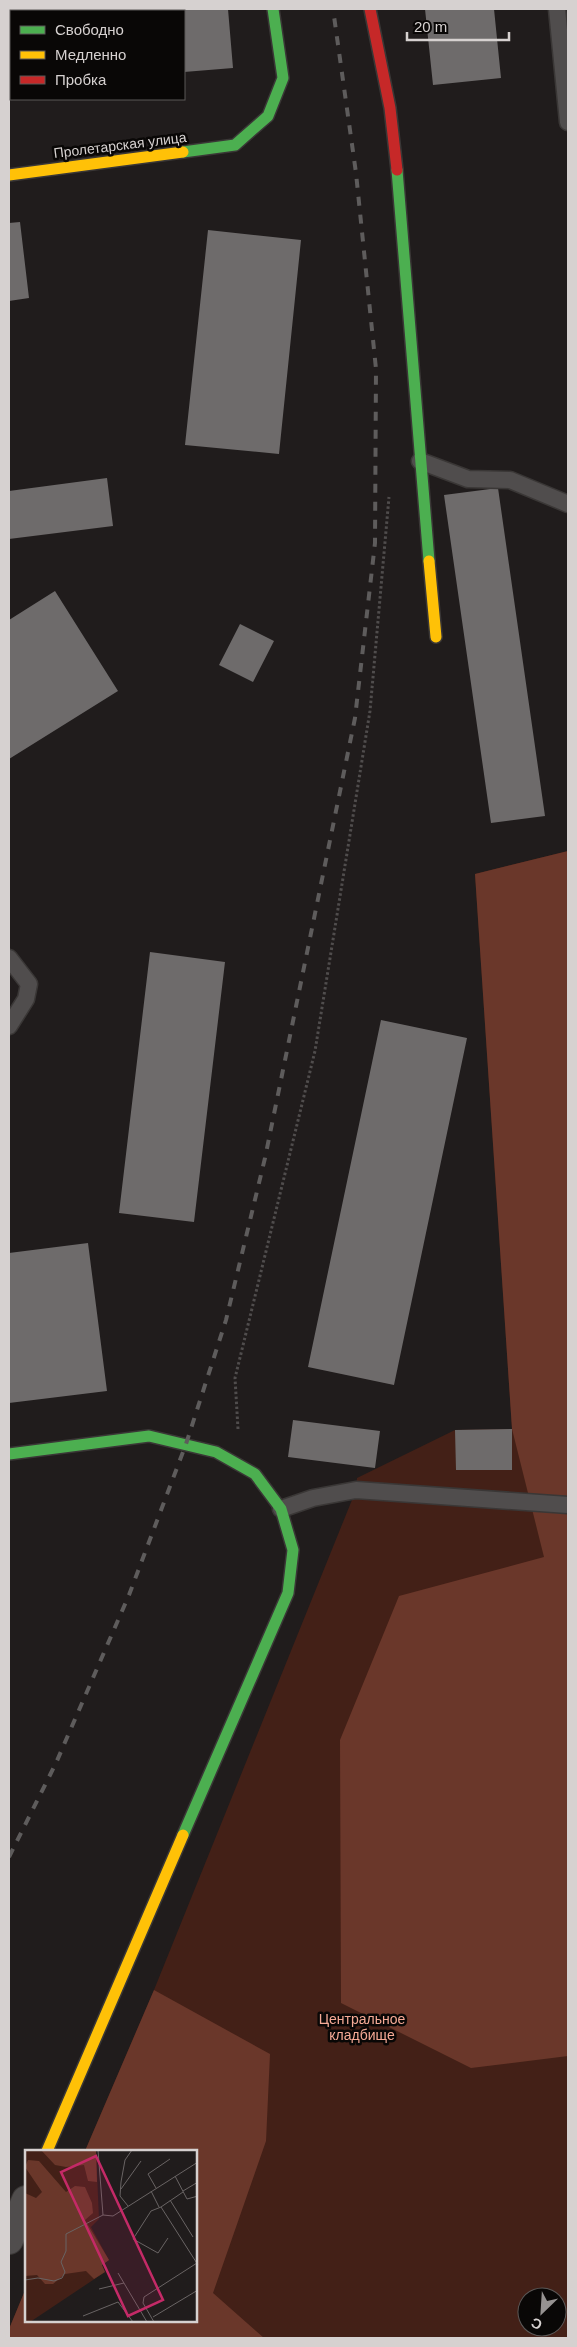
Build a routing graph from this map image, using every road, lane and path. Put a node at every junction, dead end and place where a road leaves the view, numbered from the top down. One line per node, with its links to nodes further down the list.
1 (273, 9): 5 (street, Пролетарская улица)
2 (370, 9): 6 (street)
3 (557, 9): 4 (lane)
4 (568, 122)
5 (9, 175)
6 (420, 461): 8 (lane); 9 (street)
7 (390, 494): 13 (path)
8 (568, 504)
9 (436, 637)
10 (9, 958): 11 (lane)
11 (9, 1026)
12 (9, 1454): 13 (street)
13 (255, 1474): 15 (street)
14 (568, 1505): 15 (lane)
15 (281, 1509): 16 (street)
16 (47, 2150)
17 (25, 2202): 18 (street)
18 (9, 2240)

